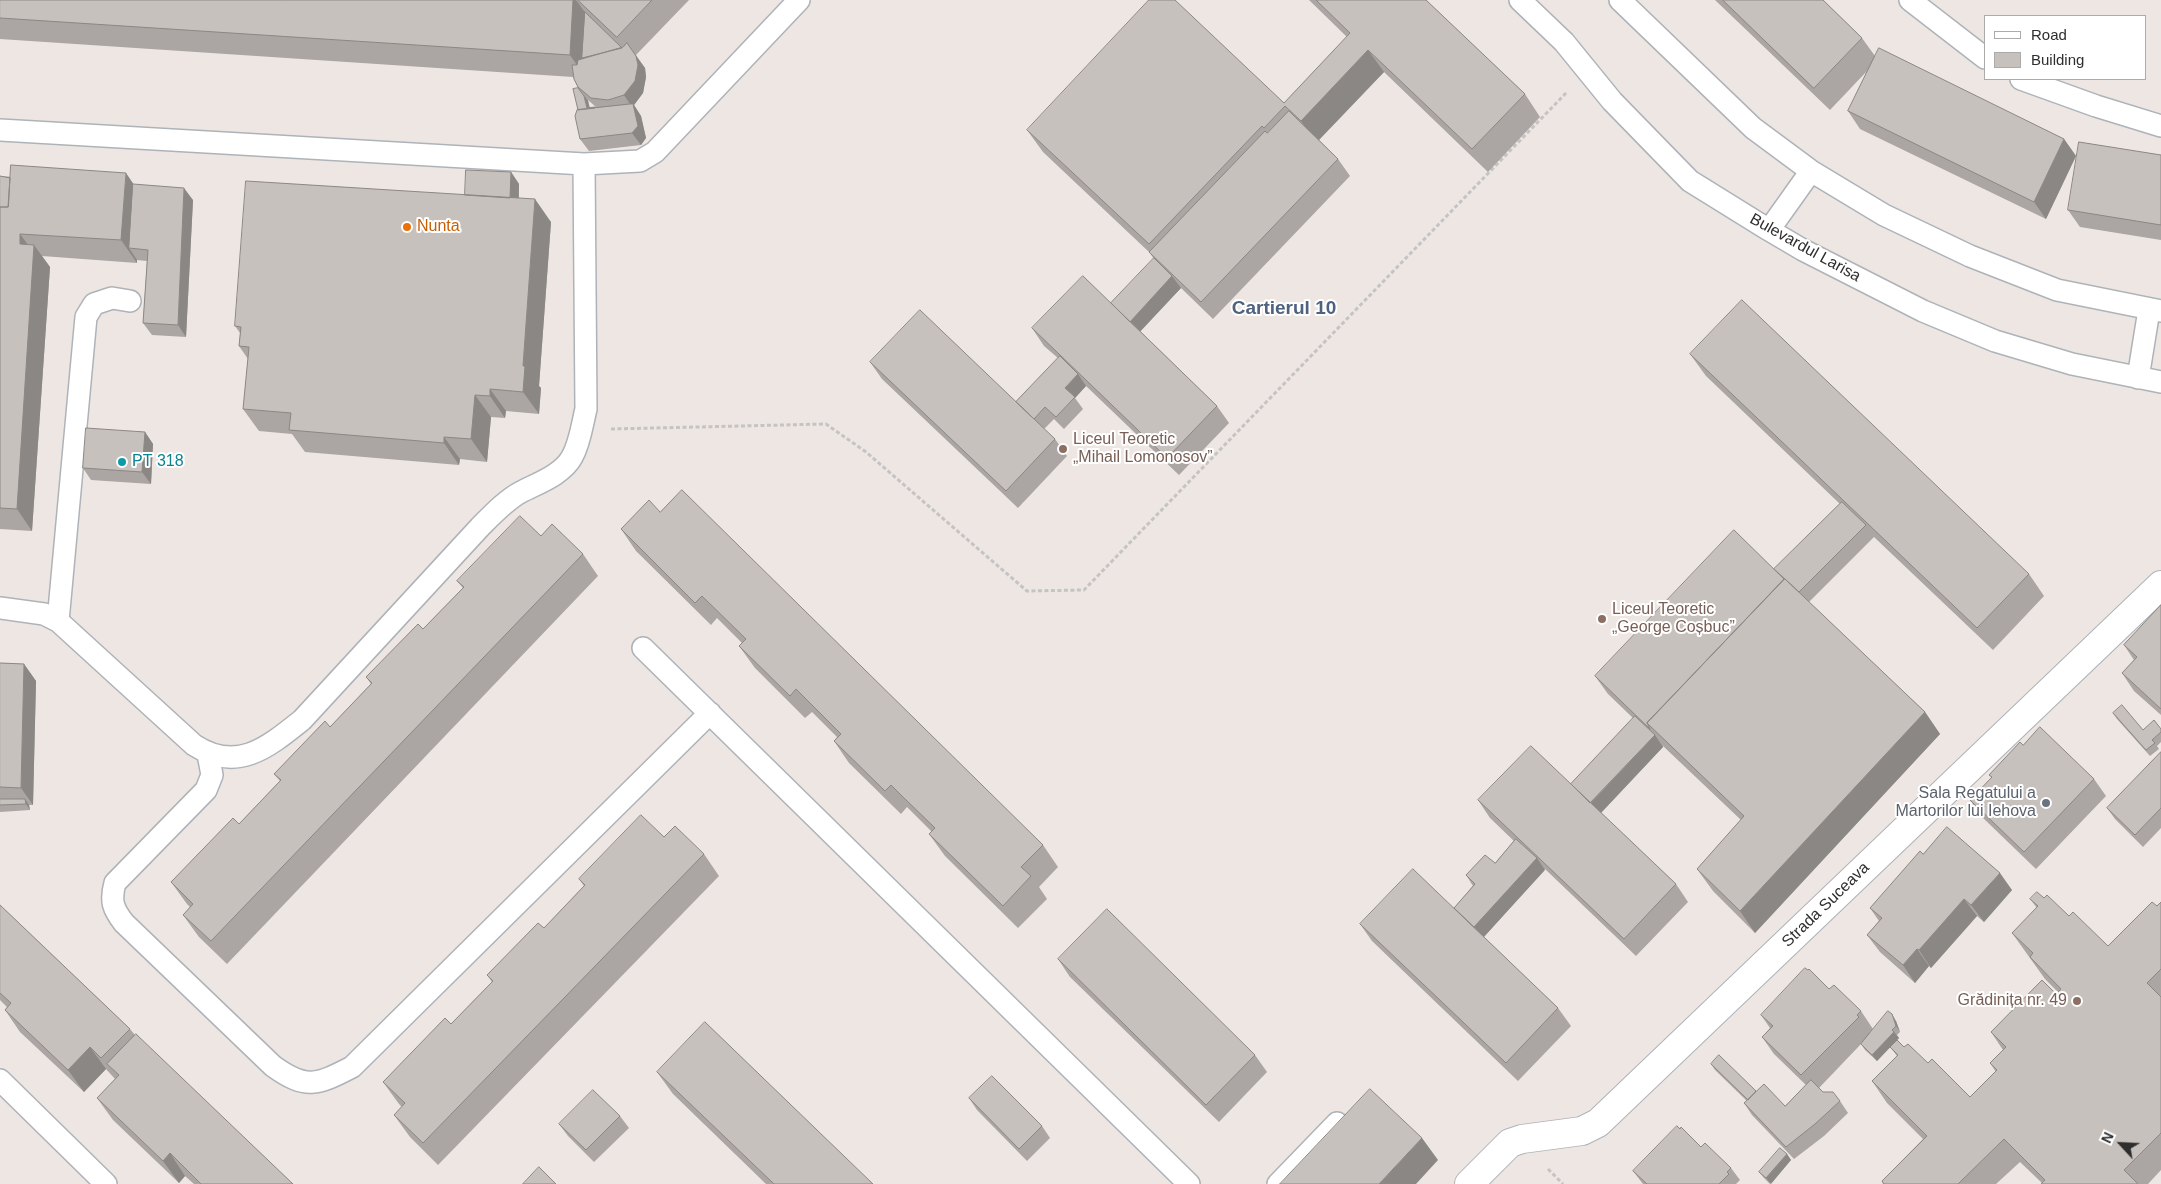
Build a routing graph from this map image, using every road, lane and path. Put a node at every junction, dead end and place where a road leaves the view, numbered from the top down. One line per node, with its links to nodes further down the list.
1 (799, 0): 10 (lane)
2 (1520, 0): 6 (lane, Bulevardul Larisa)
3 (1620, 0): 11 (lane)
4 (1910, 0): 5 (lane)
5 (1984, 57)
6 (1588, 71): 12 (lane, Bulevardul Larisa); 17 (path)
7 (2024, 80): 8 (lane)
8 (2161, 126)
9 (0, 130): 10 (lane)
10 (584, 164): 17 (lane)
11 (1811, 171): 12 (lane); 14 (lane)
12 (1769, 230): 15 (lane, Bulevardul Larisa)
13 (130, 301): 20 (lane)
14 (2155, 311): 15 (lane)
15 (2138, 378): 16 (lane, Bulevardul Larisa)
16 (2161, 382)
17 (581, 430): 23 (lane)
18 (2161, 585): 29 (street, Strada Suceava)
19 (0, 608): 20 (lane)
20 (58, 621): 23 (lane)
21 (643, 648): 22 (lane)
22 (710, 713): 23 (lane); 27 (lane)
23 (208, 754)
24 (0, 1080): 26 (lane)
25 (1337, 1123): 28 (lane)
26 (106, 1184)
27 (1189, 1184)
28 (1278, 1184)
29 (1470, 1184)

